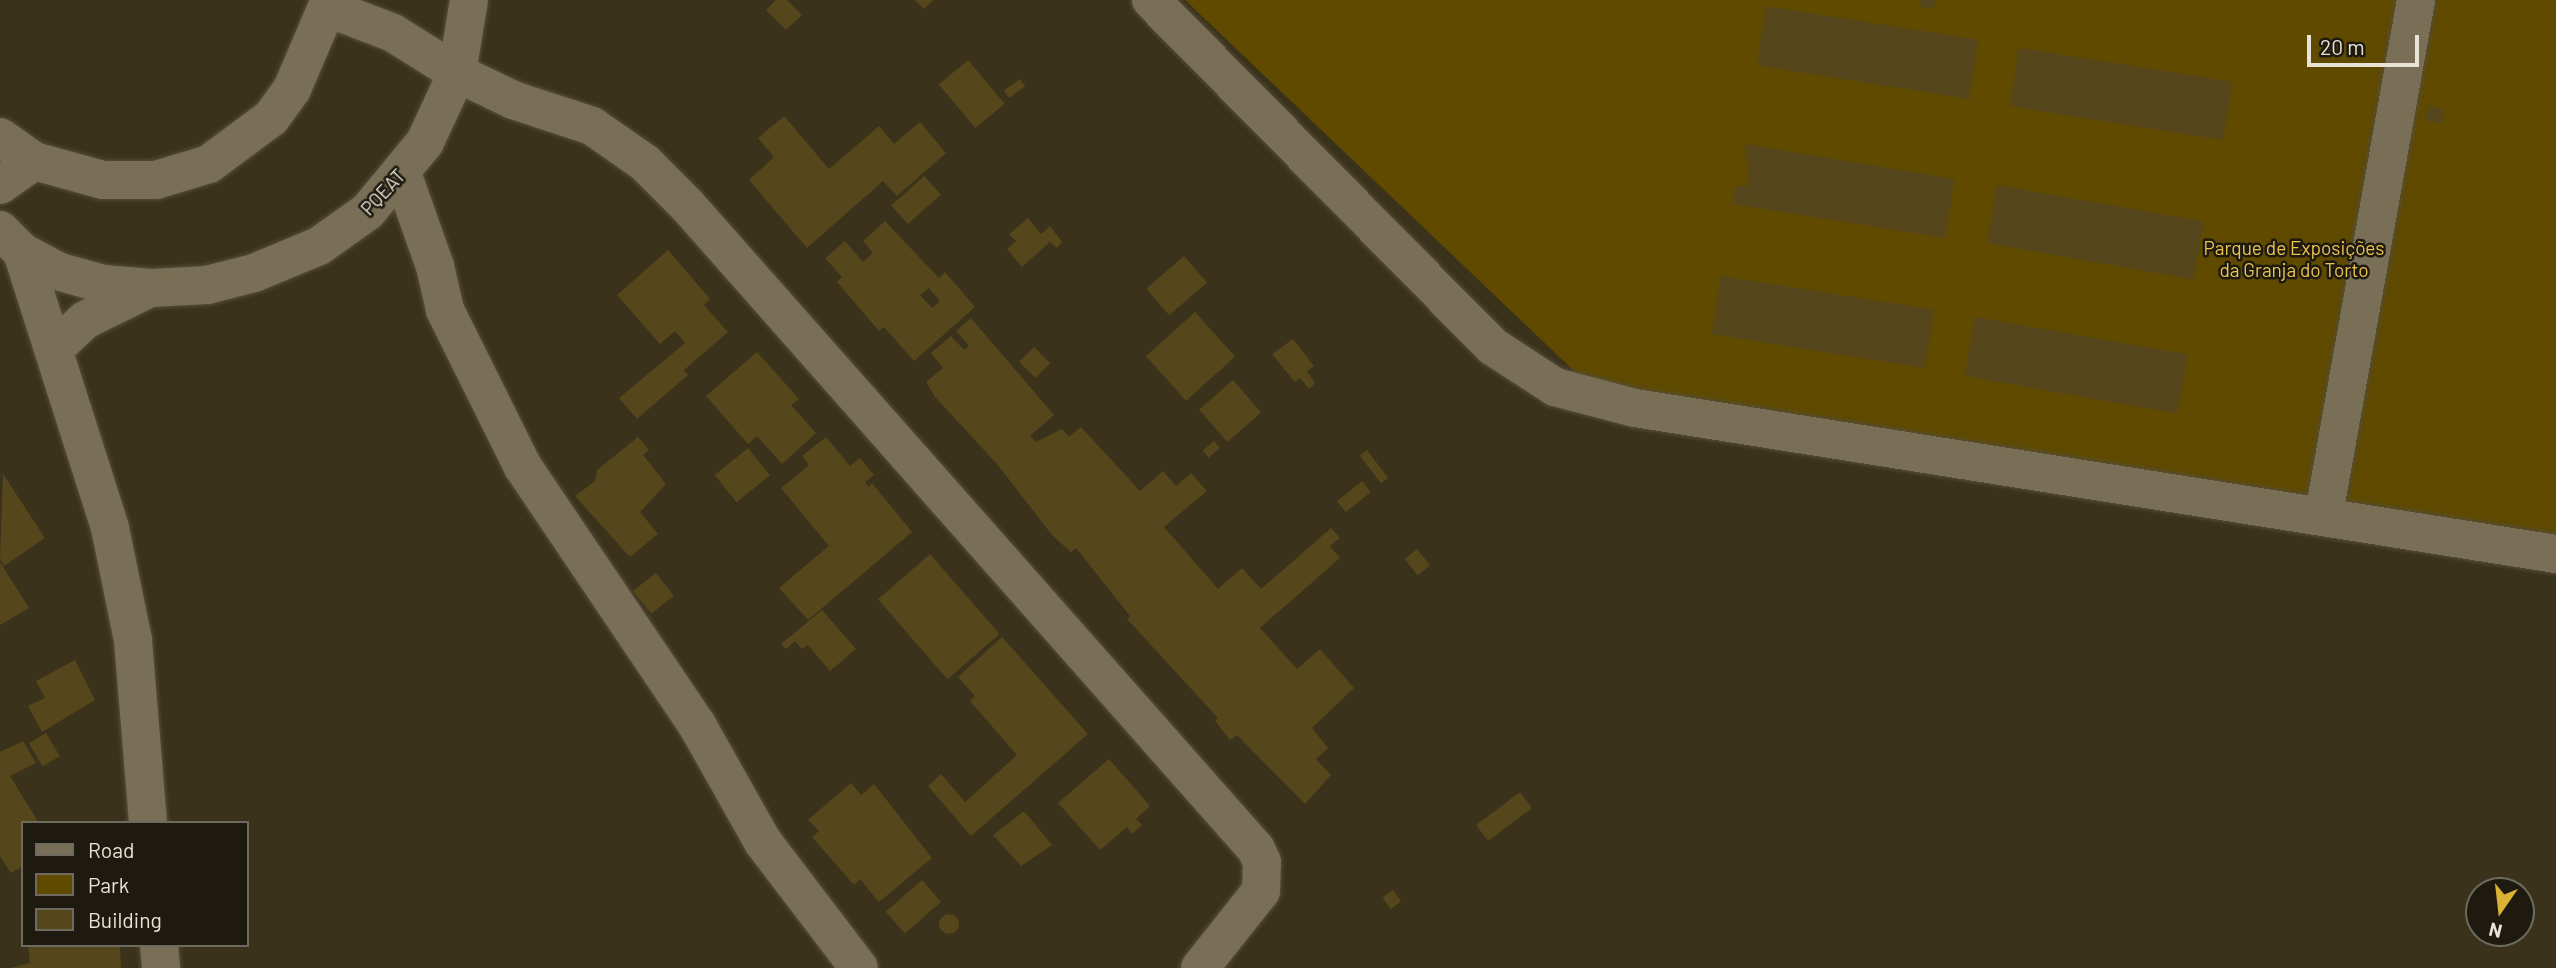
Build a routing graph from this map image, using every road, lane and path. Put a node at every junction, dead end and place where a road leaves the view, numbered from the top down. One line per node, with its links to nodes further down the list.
1 (469, 0): 5 (street, PQEAT)
2 (1151, 0): 13 (street)
3 (2416, 0): 13 (street)
4 (329, 4): 5 (street); 7 (street)
5 (457, 73): 8 (street, PQEAT); 19 (street)
6 (0, 137): 7 (street)
7 (34, 161): 9 (street)
8 (402, 173): 11 (street, PQEAT); 18 (street)
9 (0, 185)
10 (11, 241): 11 (street); 12 (street)
11 (152, 288): 12 (street)
12 (54, 349): 15 (street)
13 (2324, 514): 14 (street)
14 (2556, 554)
15 (148, 821)
16 (159, 947): 17 (street)
17 (161, 968)
18 (859, 968)
19 (1200, 968)

